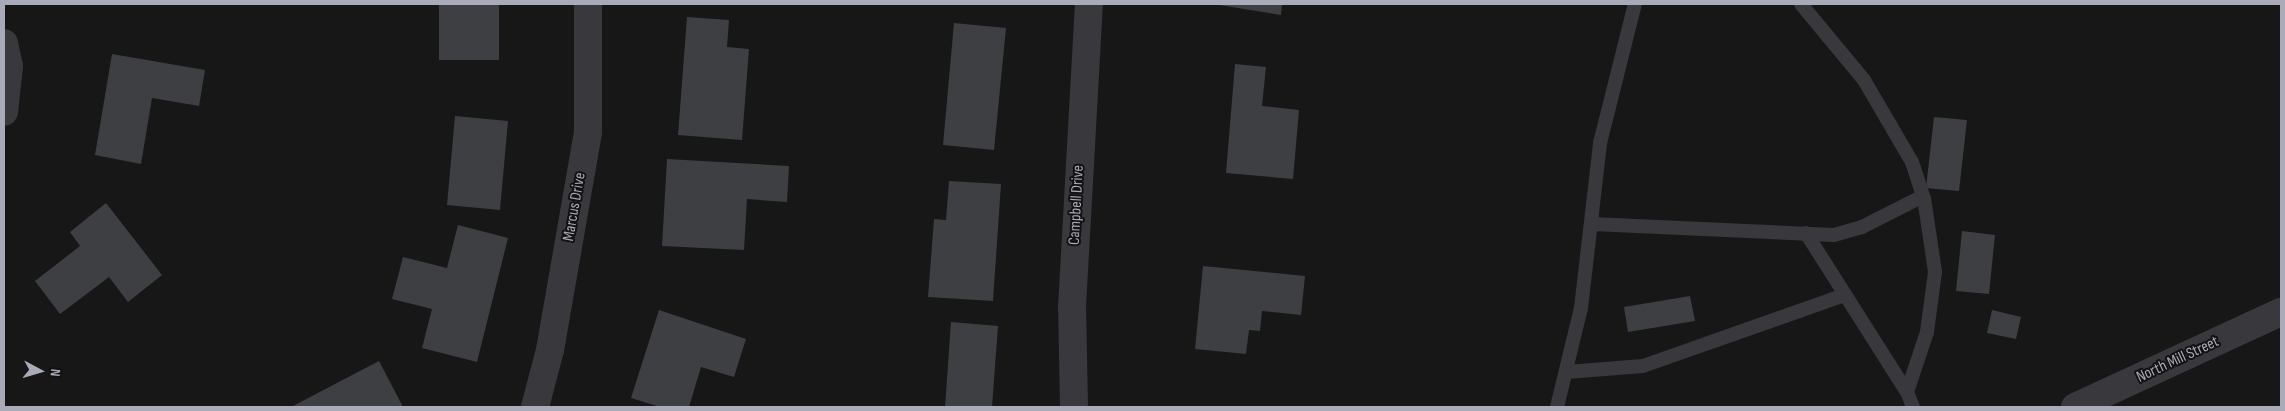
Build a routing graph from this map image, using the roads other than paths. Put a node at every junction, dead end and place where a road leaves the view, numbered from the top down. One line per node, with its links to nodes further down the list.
1 (588, 4): 14 (street, Marcus Drive)
2 (1089, 4): 15 (street, Campbell Drive)
3 (1635, 4): 8 (lane)
4 (1801, 4): 7 (lane)
5 (4, 43): 6 (street)
6 (4, 112)
7 (1923, 196): 9 (lane); 13 (lane)
8 (1592, 224): 9 (lane); 12 (lane)
9 (1806, 234): 10 (lane)
10 (1845, 295): 12 (lane); 13 (lane)
11 (2281, 312): 18 (street, North Mill Street)
12 (1566, 372): 16 (lane)
13 (1907, 392): 17 (lane)
14 (535, 407)
15 (1074, 407)
16 (1557, 407)
17 (1913, 407)
18 (2075, 407)

